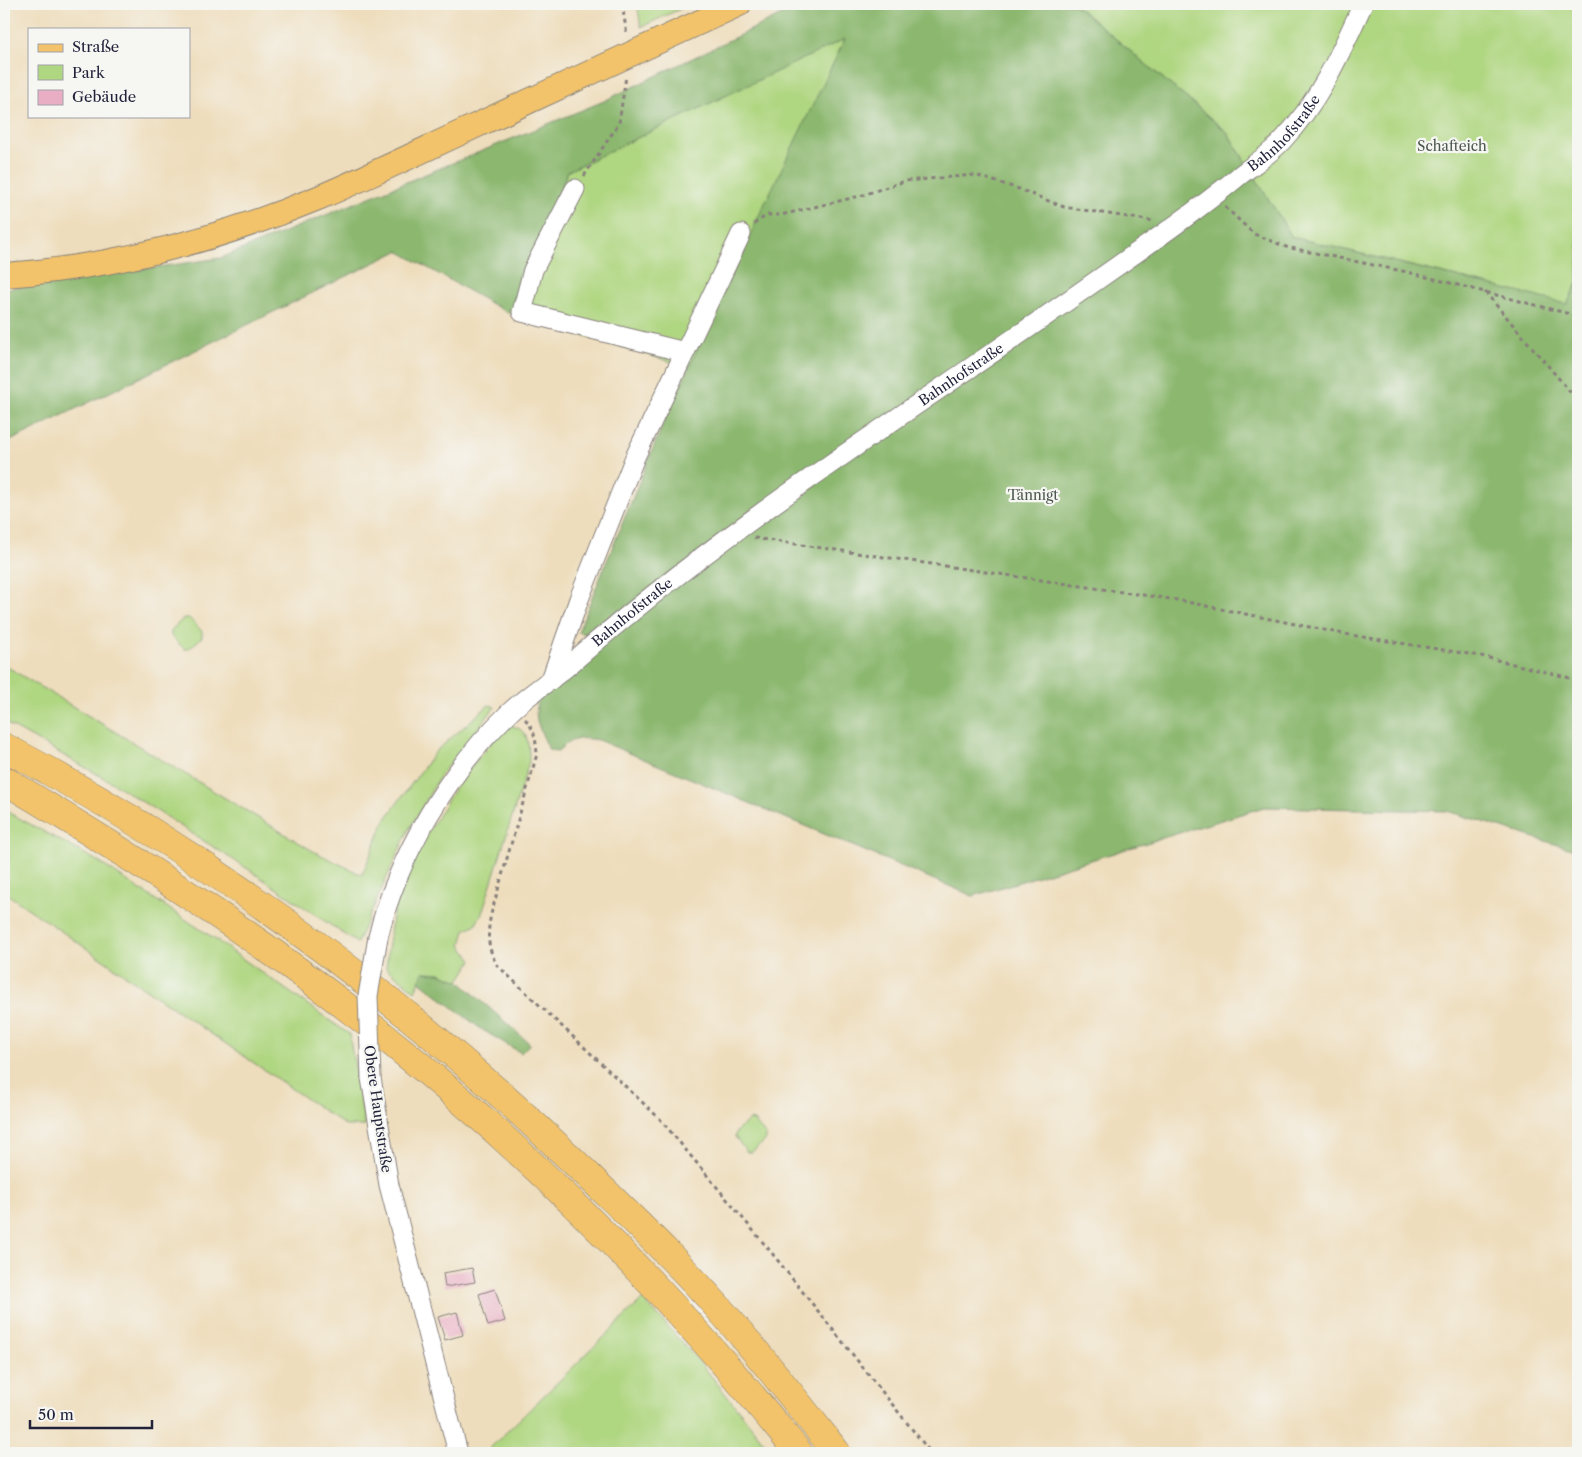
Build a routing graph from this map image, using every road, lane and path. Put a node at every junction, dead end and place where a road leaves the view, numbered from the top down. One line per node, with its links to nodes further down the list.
1 (622, 4): 4 (path)
2 (739, 4): 4 (main road)
3 (1363, 4): 6 (street, Bahnhofstraße)
4 (629, 54): 5 (path); 9 (main road)
5 (575, 190): 12 (street)
6 (1220, 192): 7 (street, Bahnhofstraße); 10 (path)
7 (1176, 224): 8 (path); 14 (street, Bahnhofstraße)
8 (741, 234): 12 (street)
9 (4, 275)
10 (1485, 292): 11 (path); 13 (path)
11 (1578, 316)
12 (685, 352): 16 (street)
13 (1578, 401)
14 (730, 535): 15 (path); 16 (street, Bahnhofstraße)
15 (1578, 680)
16 (550, 681): 17 (street, Bahnhofstraße)
17 (514, 708): 20 (street, Obere Hauptstraße, bridge); 23 (path)
18 (4, 747): 22 (highway)
19 (4, 780): 21 (highway)
20 (458, 1453)
21 (799, 1453)
22 (837, 1453)
23 (931, 1453)

